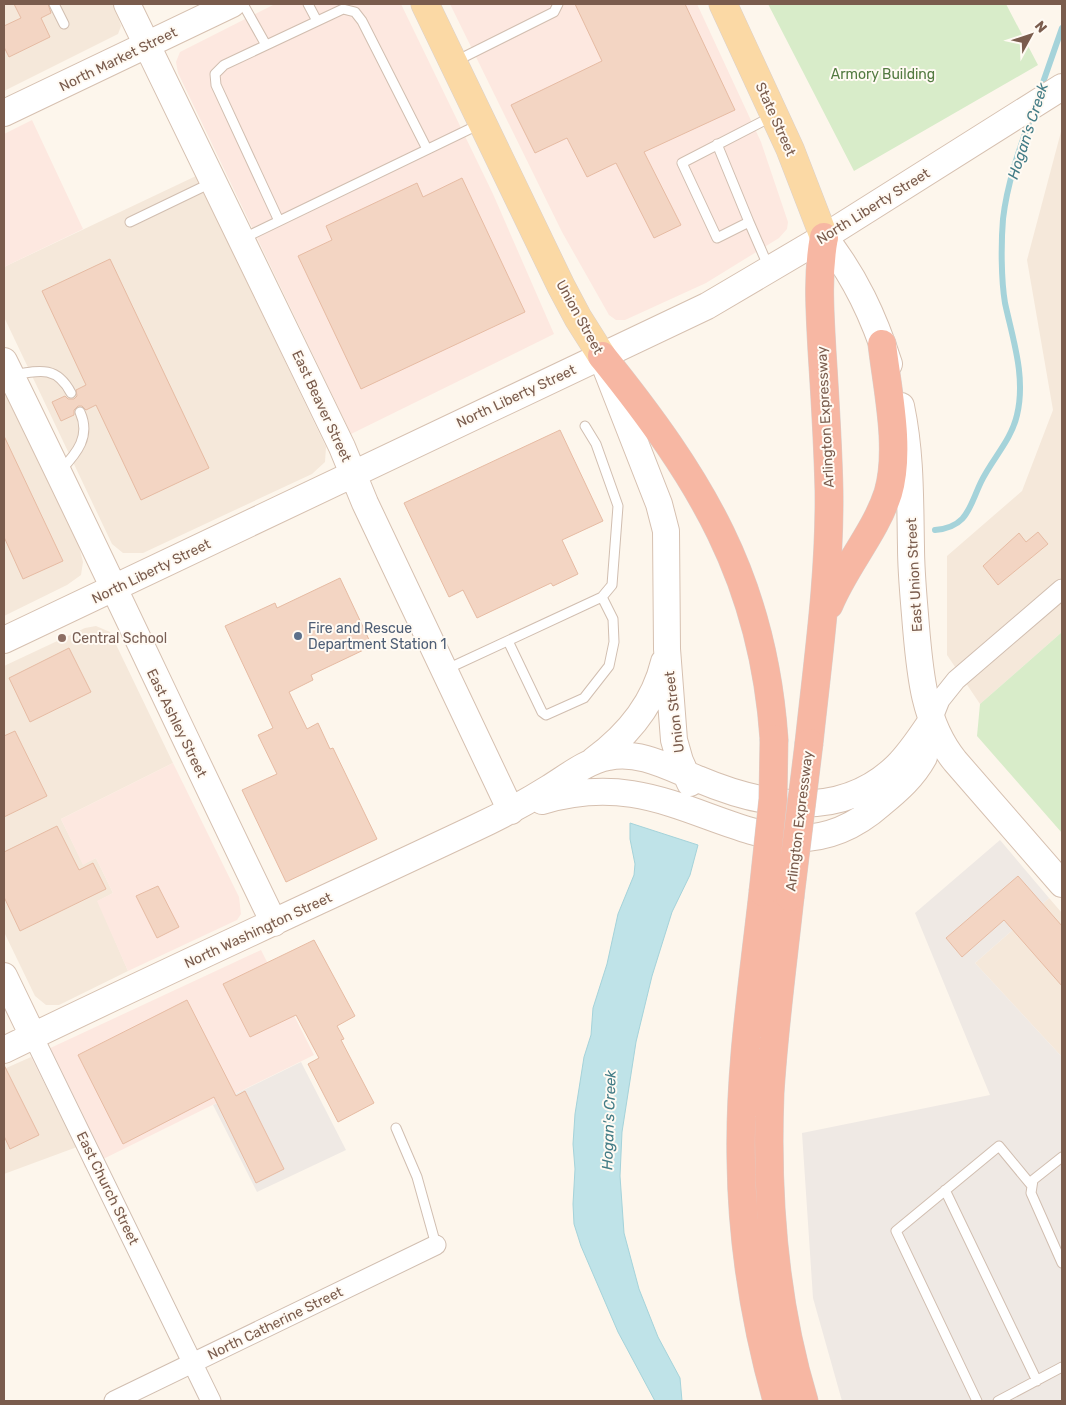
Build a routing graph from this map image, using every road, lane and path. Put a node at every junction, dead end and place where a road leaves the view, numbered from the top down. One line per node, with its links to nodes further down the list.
1 (54, 4): 10 (lane)
2 (127, 4): 11 (street, East Beaver Street)
3 (232, 4): 11 (street, North Market Street)
4 (243, 4): 12 (lane)
5 (308, 4): 9 (lane)
6 (425, 4): 13 (main road, Union Street)
7 (558, 4): 13 (lane)
8 (723, 4): 16 (main road, State Street)
9 (317, 21): 12 (lane); 19 (lane)
10 (64, 24)
11 (147, 44): 15 (street, North Market Street); 20 (street, East Beaver Street)
12 (266, 45): 21 (lane)
13 (454, 62): 17 (main road, Union Street)
14 (1062, 87): 24 (street, North Liberty Street)
15 (4, 113)
16 (775, 115): 18 (lane); 24 (main road, State Street)
17 (482, 122): 19 (lane); 28 (main road, Union Street)
18 (717, 144): 23 (lane); 23 (lane)
19 (427, 149): 21 (lane)
20 (214, 182): 22 (lane); 25 (street, East Beaver Street)
21 (279, 221): 25 (lane)
22 (130, 222)
23 (749, 222): 26 (lane)
24 (824, 238): 26 (street, North Liberty Street); 27 (street, East Union Street); 38 (highway, Arlington Expressway)
25 (241, 239): 34 (street, East Beaver Street)
26 (770, 270): 28 (street, North Liberty Street)
27 (882, 344): 38 (highway); 43 (street, East Union Street)
28 (602, 356): 34 (street, North Liberty Street); 41 (street, Union Street); 64 (highway, Arlington Expressway, bridge)
29 (8, 368): 30 (lane); 33 (street, East Ashley Street)
30 (71, 393)
31 (80, 412): 33 (lane)
32 (586, 426): 37 (lane)
33 (59, 472): 35 (street, East Ashley Street)
34 (353, 473): 35 (street, North Liberty Street); 42 (street, East Beaver Street)
35 (114, 589): 39 (street, North Liberty Street); 49 (street, East Ashley Street)
36 (1062, 589): 43 (street, North Washington Street)
37 (602, 598): 40 (lane); 40 (lane)
38 (822, 625): 65 (highway, Arlington Expressway, bridge)
39 (4, 640)
40 (508, 640): 42 (lane)
41 (667, 649): 44 (street, Union Street); 45 (street, Union Street)
42 (444, 670): 46 (street, East Beaver Street)
43 (932, 720): 45 (street, North Washington Street); 47 (street, North Washington Street); 48 (street, East Union Street)
44 (585, 766): 45 (street, North Washington Street); 46 (street, North Washington Street)
45 (685, 773): 47 (street, Union Street)
46 (512, 811): 47 (street, North Washington Street); 49 (street, North Washington Street)
47 (720, 820)
48 (1062, 884)
49 (274, 923): 51 (street, North Washington Street)
50 (4, 976): 51 (street, East Church Street)
51 (33, 1036): 52 (street, North Washington Street); 59 (street, East Church Street)
52 (4, 1050)
53 (396, 1128): 57 (lane)
54 (1062, 1156): 55 (lane)
55 (1032, 1186): 56 (lane); 58 (lane)
56 (944, 1190): 61 (lane); 66 (lane)
57 (436, 1244): 59 (street, North Catherine Street)
58 (1062, 1263)
59 (194, 1364): 62 (street, North Catherine Street); 63 (street, East Church Street)
60 (1062, 1368): 61 (lane)
61 (1037, 1380): 67 (lane)
62 (114, 1401)
63 (211, 1401)
64 (777, 1401)
65 (804, 1401)
66 (977, 1401)
67 (998, 1401)

